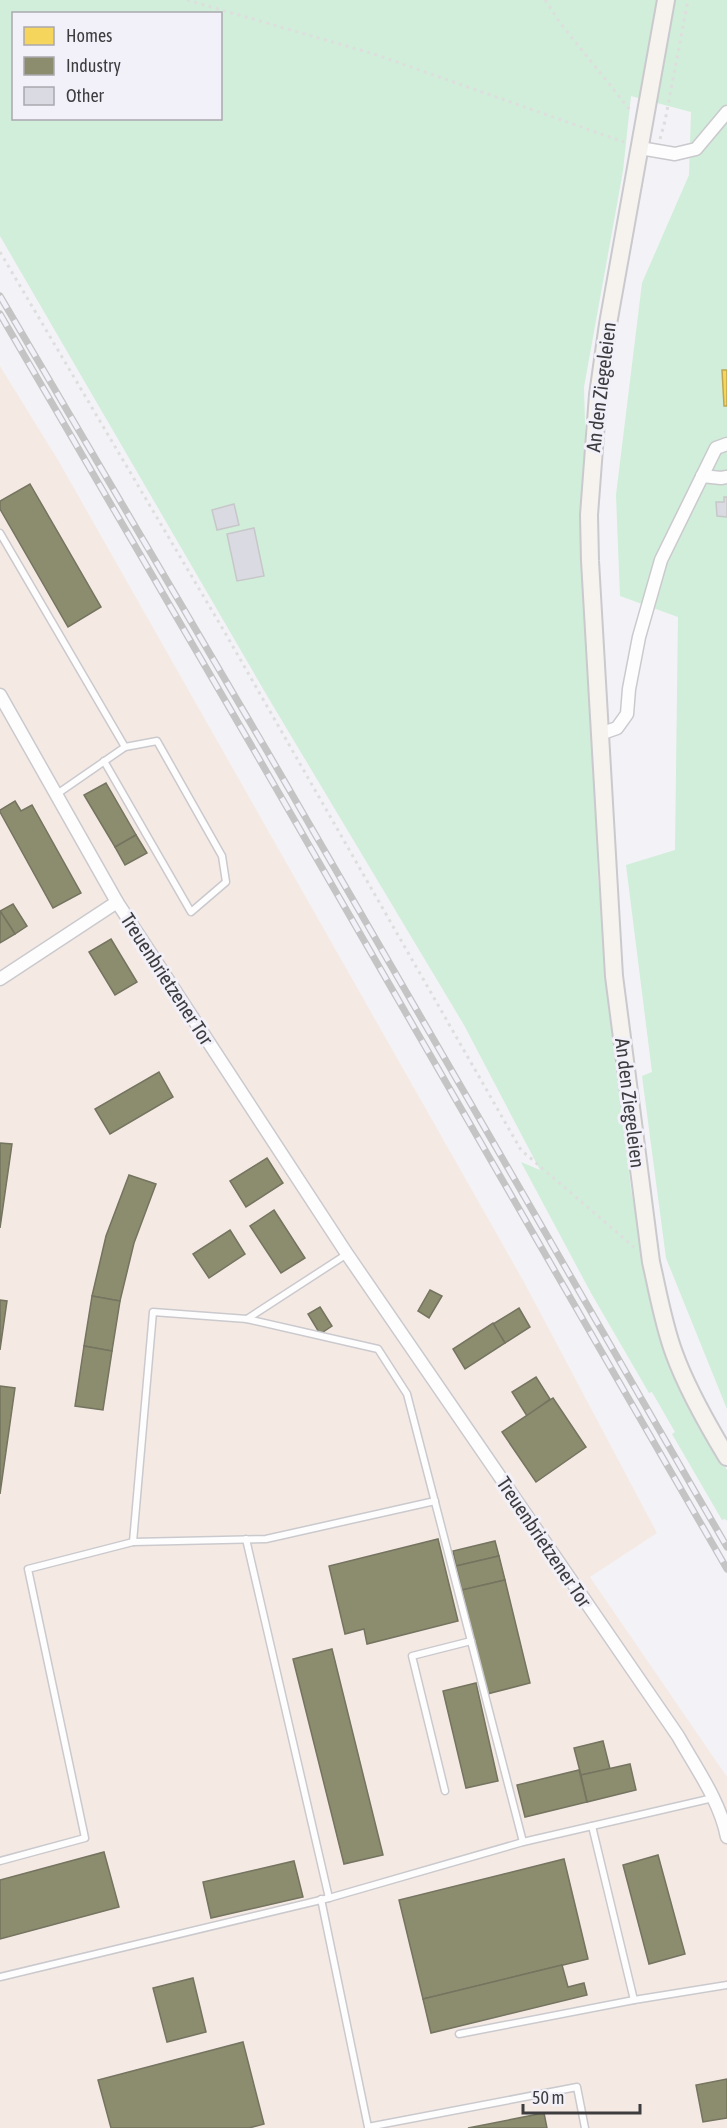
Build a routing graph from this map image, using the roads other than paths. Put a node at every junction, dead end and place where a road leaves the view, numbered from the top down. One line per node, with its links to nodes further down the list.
1 (666, 0): 3 (street, An den Ziegeleien)
2 (727, 112): 3 (street)
3 (640, 148): 9 (street, An den Ziegeleien)
4 (727, 444): 5 (street)
5 (702, 476): 6 (street); 9 (street)
6 (727, 477)
7 (0, 533): 10 (lane)
8 (0, 695): 12 (street, Treuenbrietzener Tor)
9 (600, 734): 17 (street, An den Ziegeleien)
10 (125, 747): 11 (lane); 11 (lane)
11 (104, 761): 12 (lane)
12 (56, 795): 13 (street, Treuenbrietzener Tor)
13 (117, 902): 14 (street); 15 (street, Treuenbrietzener Tor)
14 (0, 979)
15 (347, 1254): 16 (lane); 23 (street, Treuenbrietzener Tor)
16 (248, 1319): 18 (lane); 20 (lane)
17 (727, 1457)
18 (435, 1500): 19 (lane); 21 (lane)
19 (246, 1539): 20 (lane); 28 (lane)
20 (133, 1542): 27 (lane)
21 (471, 1641): 22 (lane); 26 (lane)
22 (445, 1791)
23 (713, 1798): 24 (lane); 25 (street, Treuenbrietzener Tor)
24 (592, 1826): 26 (lane); 32 (lane)
25 (727, 1837)
26 (523, 1842): 28 (lane)
27 (0, 1861)
28 (329, 1898): 29 (lane)
29 (321, 1899): 30 (lane); 34 (lane)
30 (0, 1977)
31 (727, 1985): 32 (lane)
32 (634, 2000): 33 (lane)
33 (459, 2034)
34 (388, 2126): 35 (lane)
35 (585, 2128)

